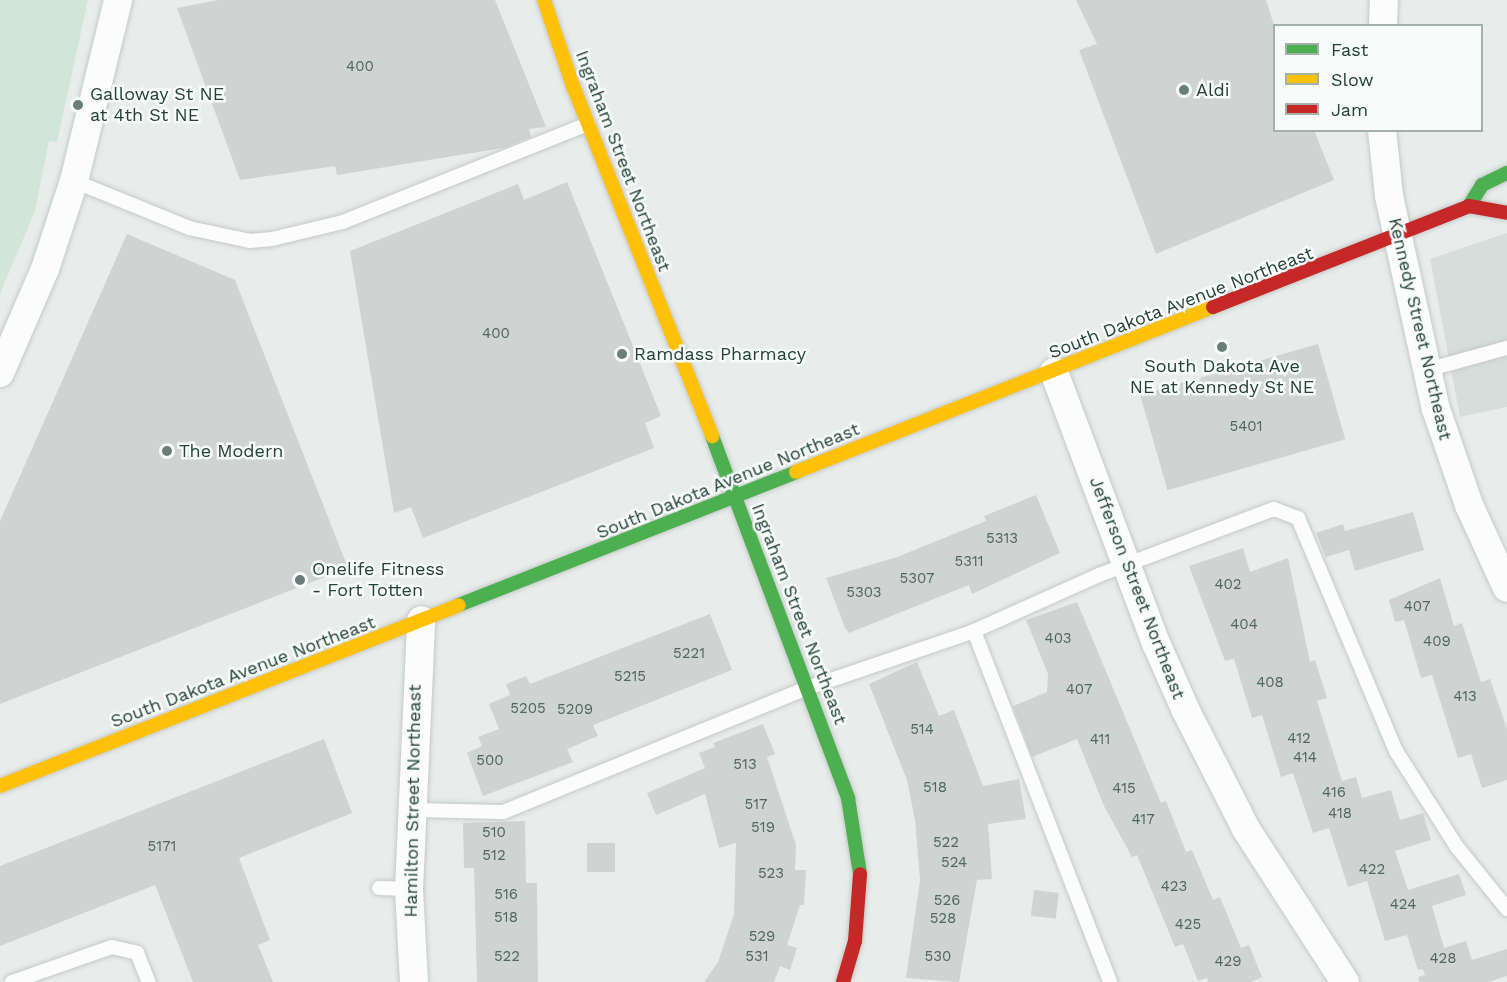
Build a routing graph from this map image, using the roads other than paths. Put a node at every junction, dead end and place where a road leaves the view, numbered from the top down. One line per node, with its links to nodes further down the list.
1 (118, 0): 8 (street)
2 (544, 0): 5 (main road, Ingraham Street Northeast)
3 (1384, 0): 4 (street)
4 (1383, 24)
5 (588, 124): 8 (lane); 16 (main road, Ingraham Street Northeast)
6 (1382, 132): 11 (street, Kennedy Street Northeast)
7 (1507, 173): 9 (main road, South Dakota Avenue Northeast)
8 (74, 181): 14 (street)
9 (1469, 206): 10 (main road); 11 (main road, South Dakota Avenue Northeast)
10 (1507, 213)
11 (1398, 238): 13 (street, Kennedy Street Northeast); 15 (main road, South Dakota Avenue Northeast)
12 (1507, 348): 13 (lane)
13 (1427, 370): 18 (street, Kennedy Street Northeast)
14 (0, 372)
15 (1054, 372): 16 (main road, South Dakota Avenue Northeast); 17 (street, Jefferson Street Northeast)
16 (736, 497): 19 (main road, South Dakota Avenue Northeast); 21 (main road, Ingraham Street Northeast)
17 (1127, 565): 20 (lane); 26 (lane); 32 (street, Jefferson Street Northeast)
18 (1506, 581)
19 (420, 620): 22 (main road, South Dakota Avenue Northeast); 23 (street, Hamilton Street Northeast)
20 (974, 632): 21 (lane); 31 (lane)
21 (807, 688): 23 (lane); 30 (main road, Ingraham Street Northeast)
22 (0, 786)
23 (412, 810): 25 (street, Hamilton Street Northeast)
24 (379, 888): 25 (lane)
25 (409, 889): 29 (street, Hamilton Street Northeast)
26 (1507, 909)
27 (12, 982): 28 (lane)
28 (150, 982)
29 (414, 982)
30 (843, 982)
31 (1110, 982)
32 (1345, 982)

